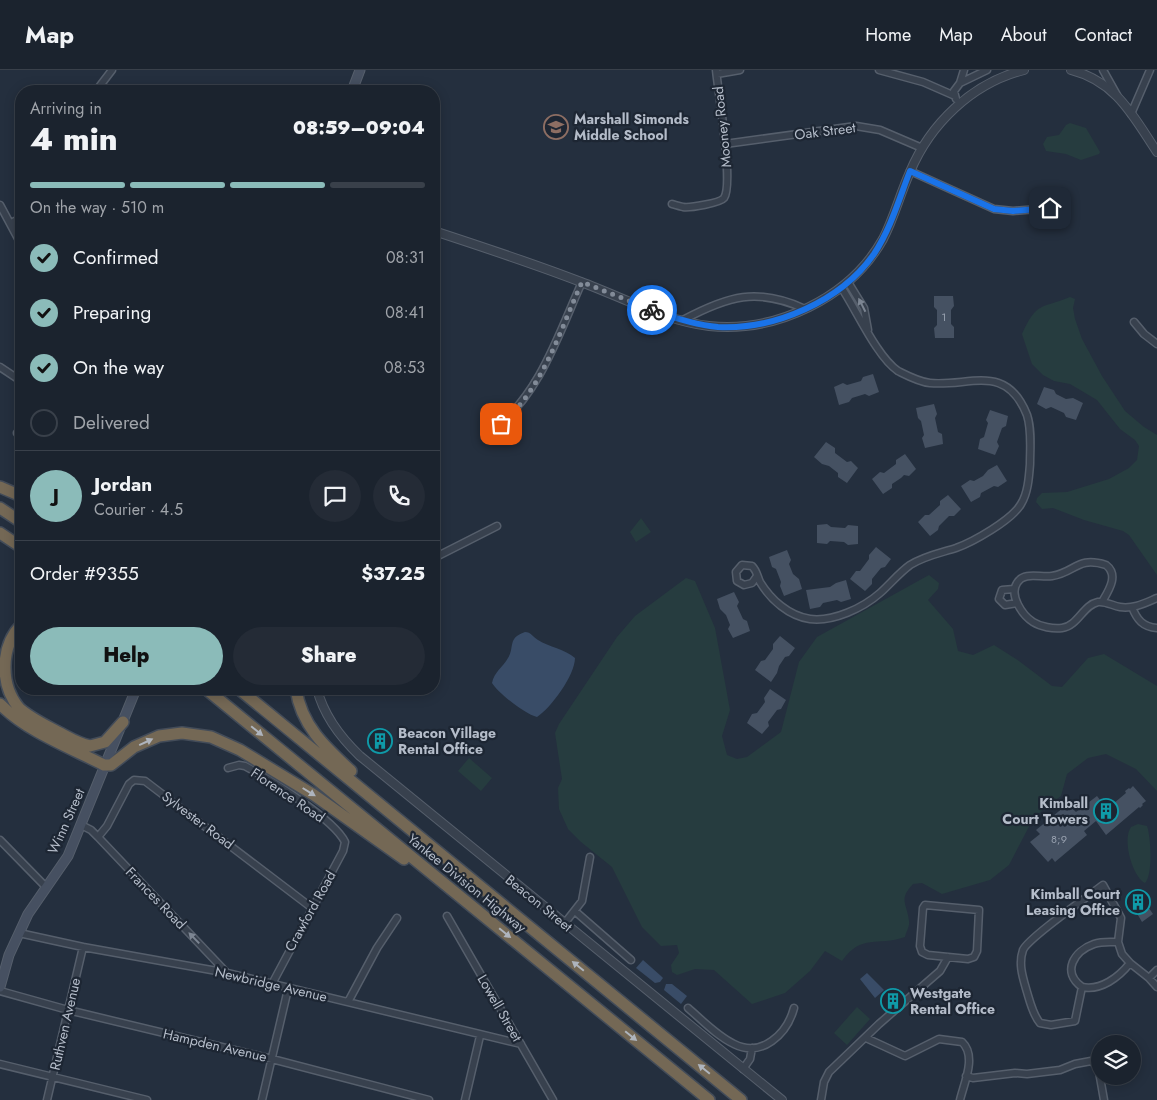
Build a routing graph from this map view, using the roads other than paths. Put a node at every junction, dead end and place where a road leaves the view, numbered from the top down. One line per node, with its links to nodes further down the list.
1 (112, 70): 13 (street)
2 (360, 70): 14 (main road)
3 (740, 70): 11 (street)
4 (879, 70): 15 (street)
5 (964, 70): 12 (street)
6 (988, 70): 12 (street)
7 (1024, 70): 17 (street)
8 (1071, 70): 16 (street)
9 (1103, 70): 16 (street)
10 (1150, 70): 18 (street)
11 (717, 72): 19 (street, Mooney Road)
12 (960, 83): 15 (street)
13 (101, 85)
14 (354, 85)
15 (955, 96): 17 (street)
16 (1118, 96): 18 (street)
17 (960, 104): 20 (street)
18 (1131, 114): 21 (street)
19 (725, 144): 20 (street, Oak Street); 24 (street, Mooney Road)
20 (922, 148): 22 (street)
21 (1157, 152)
22 (910, 171): 25 (street); 31 (street)
23 (0, 204): 27 (street)
24 (672, 204)
25 (1050, 208)
26 (15, 221): 27 (street)
27 (10, 223): 28 (street)
28 (15, 233)
29 (440, 233): 30 (street)
30 (582, 282): 33 (street); 38 (street)
31 (844, 284): 32 (street); 47 (street)
32 (805, 309): 33 (street); 33 (street)
33 (683, 320)
34 (1134, 322): 35 (street)
35 (1157, 344)
36 (0, 367): 37 (street)
37 (15, 377)
38 (494, 429)
39 (0, 487): 40 (highway)
40 (15, 493)
41 (0, 508): 42 (highway)
42 (15, 518)
43 (497, 526): 46 (street)
44 (0, 533): 45 (highway)
45 (15, 543)
46 (440, 555)
47 (757, 576)
48 (1014, 589): 50 (street); 51 (street); 51 (street)
49 (1157, 598): 52 (street)
50 (1102, 602): 51 (street); 52 (street)
51 (1017, 603)
52 (1132, 607): 53 (street)
53 (1157, 628)
54 (15, 633): 63 (highway)
55 (134, 695): 63 (main road, Winn Street)
56 (209, 695): 62 (highway)
57 (214, 695): 62 (highway, Yankee Division Highway)
58 (246, 695): 66 (highway, Yankee Division Highway)
59 (298, 695): 66 (highway)
60 (320, 695): 78 (street, Beacon Street)
61 (0, 704): 64 (highway)
62 (231, 709): 77 (highway, Yankee Division Highway, one-way to 77)
63 (123, 722): 64 (main road, Winn Street)
64 (104, 765): 67 (main road, Winn Street); 77 (highway, one-way to 77)
65 (228, 768): 69 (street, Florence Road)
66 (404, 824): 115 (highway, Yankee Division Highway, one-way to 66)
67 (81, 825): 68 (street, Frances Road); 72 (main road, Winn Street)
68 (98, 836): 73 (street, Sylvester Road); 87 (street, Frances Road, one-way to 68)
69 (343, 838): 73 (street, Crawford Road)
70 (0, 840): 72 (street)
71 (590, 857): 74 (street)
72 (46, 887): 79 (main road, Winn Street)
73 (312, 908): 89 (street, Crawford Road)
74 (576, 912): 78 (street); 84 (street)
75 (447, 916): 101 (street, Lowell Street)
76 (397, 918): 95 (street)
77 (490, 920): 114 (highway, Yankee Division Highway, one-way to 114)
78 (564, 924): 105 (street, Beacon Street)
79 (19, 933): 81 (street, Newbridge Avenue); 83 (main road, Winn Street)
80 (1118, 942): 85 (street); 91 (street); 91 (street)
81 (83, 947): 87 (street, Newbridge Avenue); 98 (street, Ruthven Avenue)
82 (948, 957): 82 (street); 100 (street)
83 (4, 958): 90 (main road, Winn Street)
84 (631, 960)
85 (1130, 963): 88 (street); 91 (street)
86 (1157, 970): 88 (street)
87 (228, 974): 89 (street, Newbridge Avenue)
88 (1150, 978): 92 (street)
89 (272, 984): 93 (street, Newbridge Avenue)
90 (0, 987)
91 (1082, 987)
92 (1157, 987)
93 (288, 988): 95 (street, Newbridge Avenue); 103 (street)
94 (0, 991): 98 (street, Hampden Avenue)
95 (348, 1002): 99 (street, Newbridge Avenue)
96 (688, 1008): 102 (street)
97 (794, 1008): 102 (street)
98 (68, 1010): 103 (street, Hampden Avenue); 107 (street, Ruthven Avenue)
99 (480, 1036): 101 (street, Newbridge Avenue); 112 (street)
100 (866, 1038): 106 (street); 117 (street)
101 (521, 1044): 113 (street, Lowell Street)
102 (752, 1048): 105 (street)
103 (272, 1059): 110 (street); 111 (street, Hampden Avenue)
104 (0, 1064): 107 (street)
105 (743, 1069): 116 (street, Beacon Street)
106 (966, 1076): 118 (street); 119 (street)
107 (52, 1077): 108 (street, Ruthven Avenue); 109 (street)
108 (46, 1100)
109 (147, 1100)
110 (262, 1100)
111 (429, 1100)
112 (465, 1100)
113 (553, 1100)
114 (709, 1100)
115 (742, 1100)
116 (782, 1100)
117 (821, 1100)
118 (960, 1100)
119 (1104, 1100)

